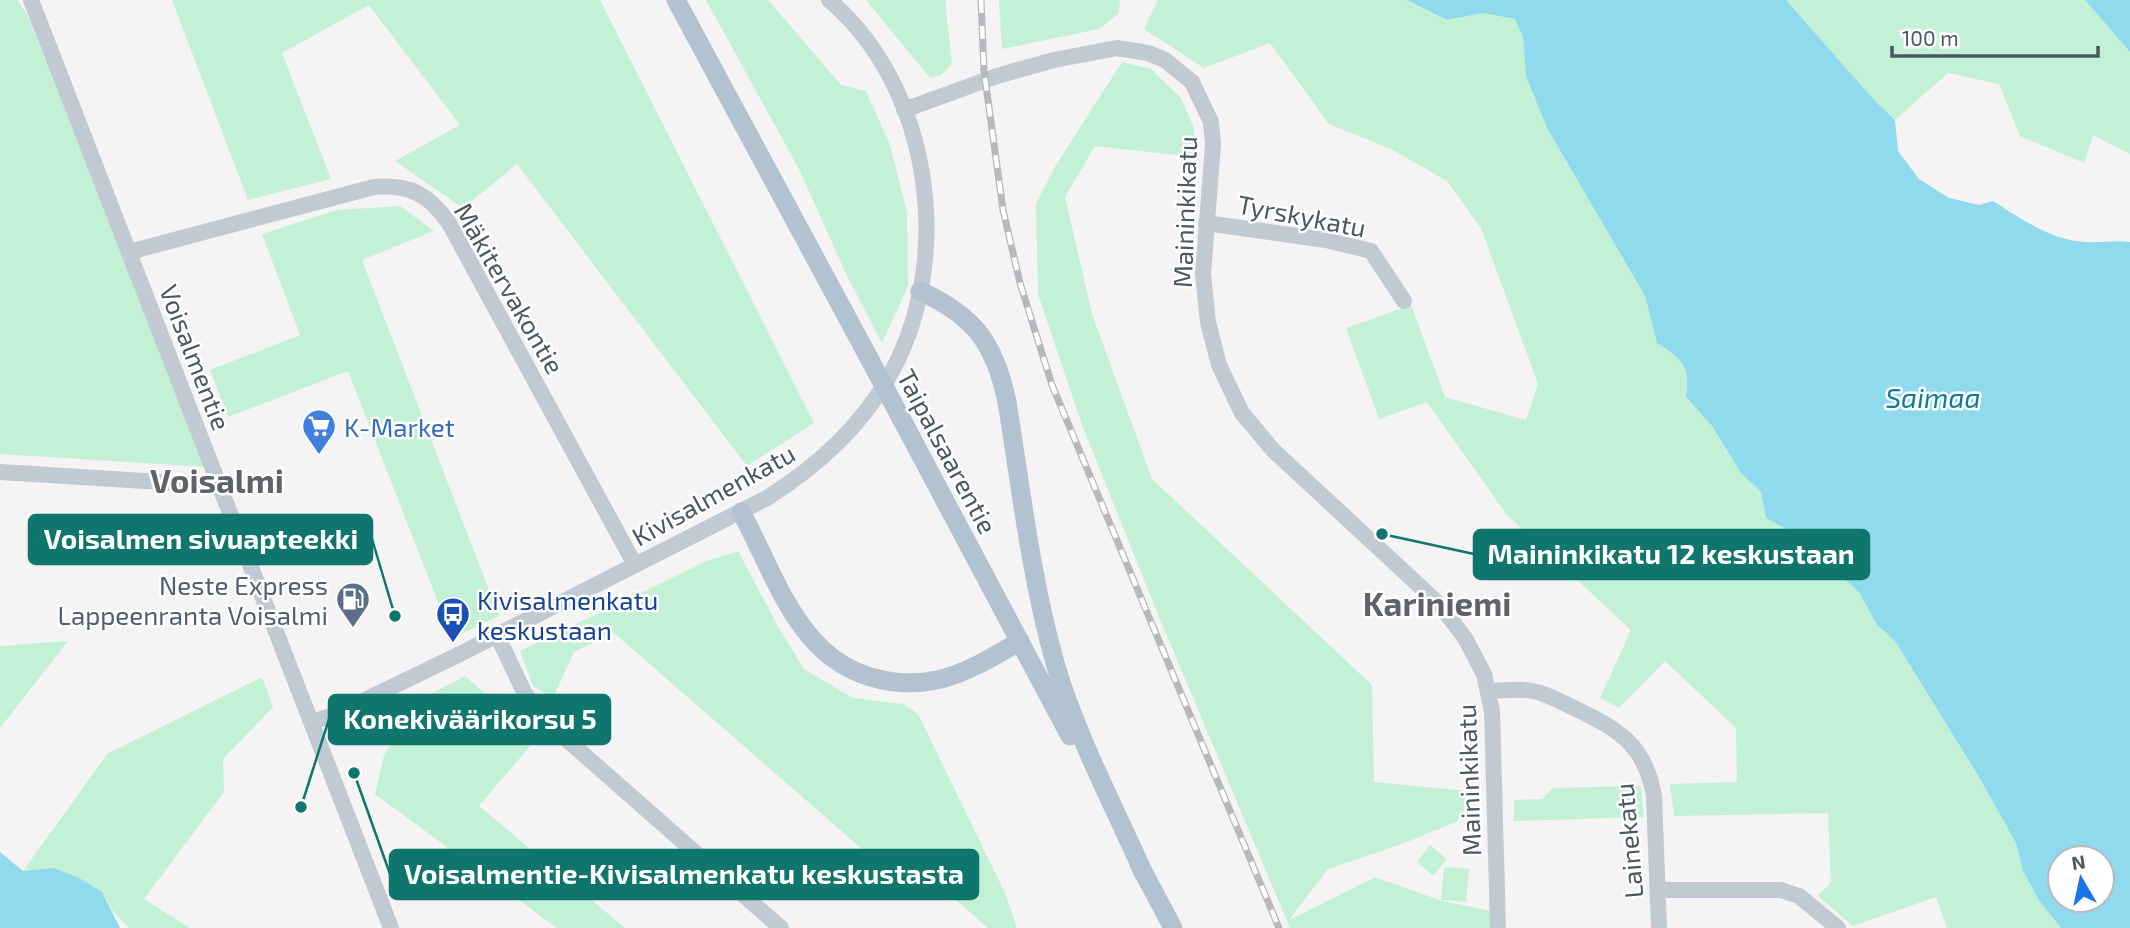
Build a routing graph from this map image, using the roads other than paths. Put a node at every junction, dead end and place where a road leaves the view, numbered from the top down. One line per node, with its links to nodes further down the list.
1 (31, 0): 6 (street, Voisalmentie)
2 (676, 0): 14 (main road, Taipalsaarentie, bridge)
3 (829, 0): 4 (street, Kivisalmenkatu)
4 (904, 110): 5 (street, Maininkikatu); 7 (street, Kivisalmenkatu)
5 (1206, 223): 8 (street, Tyrskykatu); 15 (street, Maininkikatu)
6 (129, 252): 10 (street, Voisalmentie); 12 (street, Mäkitervakontie)
7 (920, 291): 11 (street, Kivisalmenkatu); 17 (main road)
8 (1404, 301)
9 (0, 472): 10 (street)
10 (217, 480): 16 (street, Voisalmentie)
11 (741, 512): 12 (street, Kivisalmenkatu); 14 (main road)
12 (635, 565): 13 (street, Kivisalmenkatu)
13 (497, 635): 16 (street, Kivisalmenkatu); 20 (street)
14 (1020, 641): 17 (main road, Taipalsaarentie)
15 (1489, 691): 18 (street, Lainekatu); 22 (street, Maininkikatu)
16 (312, 722): 19 (street, Voisalmentie)
17 (1144, 874): 21 (main road, Taipalsaarentie)
18 (1658, 890): 23 (street, Lainekatu); 24 (street)
19 (391, 928)
20 (781, 928)
21 (1173, 928)
22 (1498, 928)
23 (1659, 928)
24 (1838, 928)

